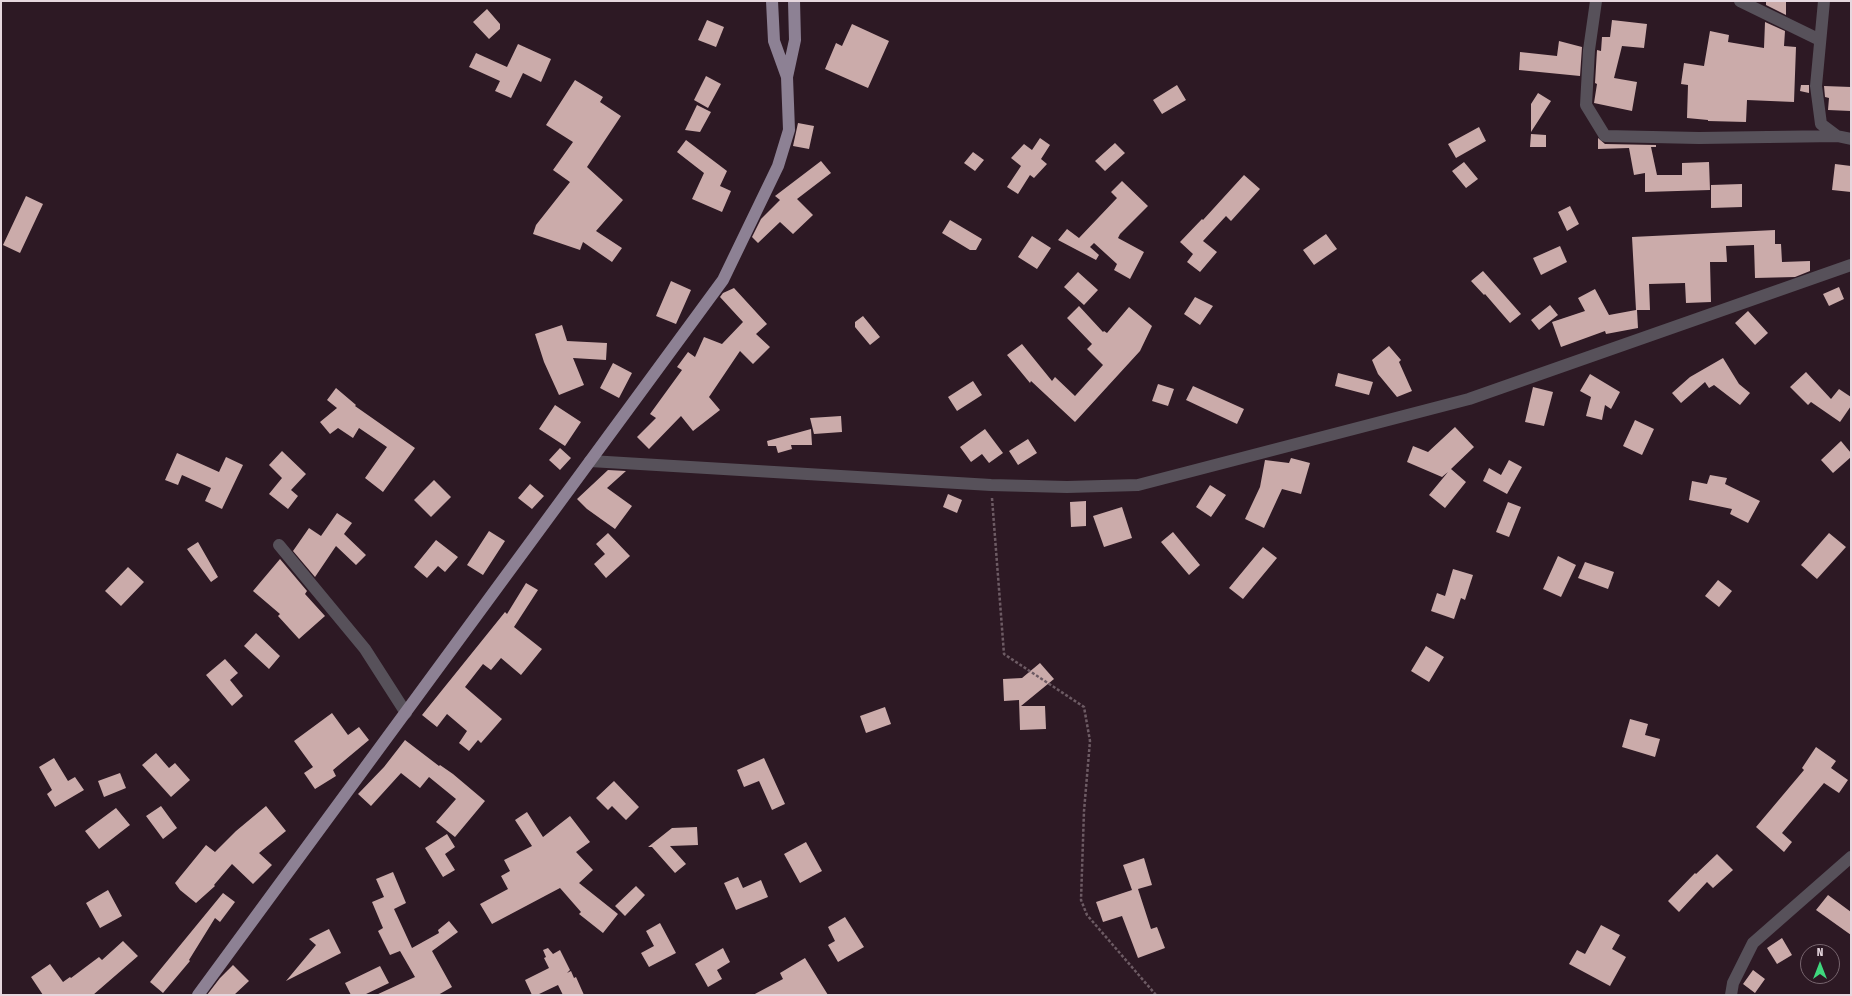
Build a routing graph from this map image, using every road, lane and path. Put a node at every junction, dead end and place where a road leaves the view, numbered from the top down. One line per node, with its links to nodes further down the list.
1 (772, 1): 7 (main road)
2 (794, 1): 7 (main road)
3 (1596, 1): 8 (street)
4 (1740, 1): 6 (street)
5 (1824, 1): 6 (street)
6 (1820, 40): 8 (street)
7 (787, 77): 11 (main road)
8 (1837, 136): 9 (street)
9 (1851, 140)
10 (1851, 265): 12 (street)
11 (590, 461): 12 (street); 14 (main road)
12 (990, 485): 17 (path)
13 (279, 545): 14 (street)
14 (406, 713): 16 (main road)
15 (1851, 857): 18 (street)
16 (198, 995)
17 (1156, 995)
18 (1730, 995)

